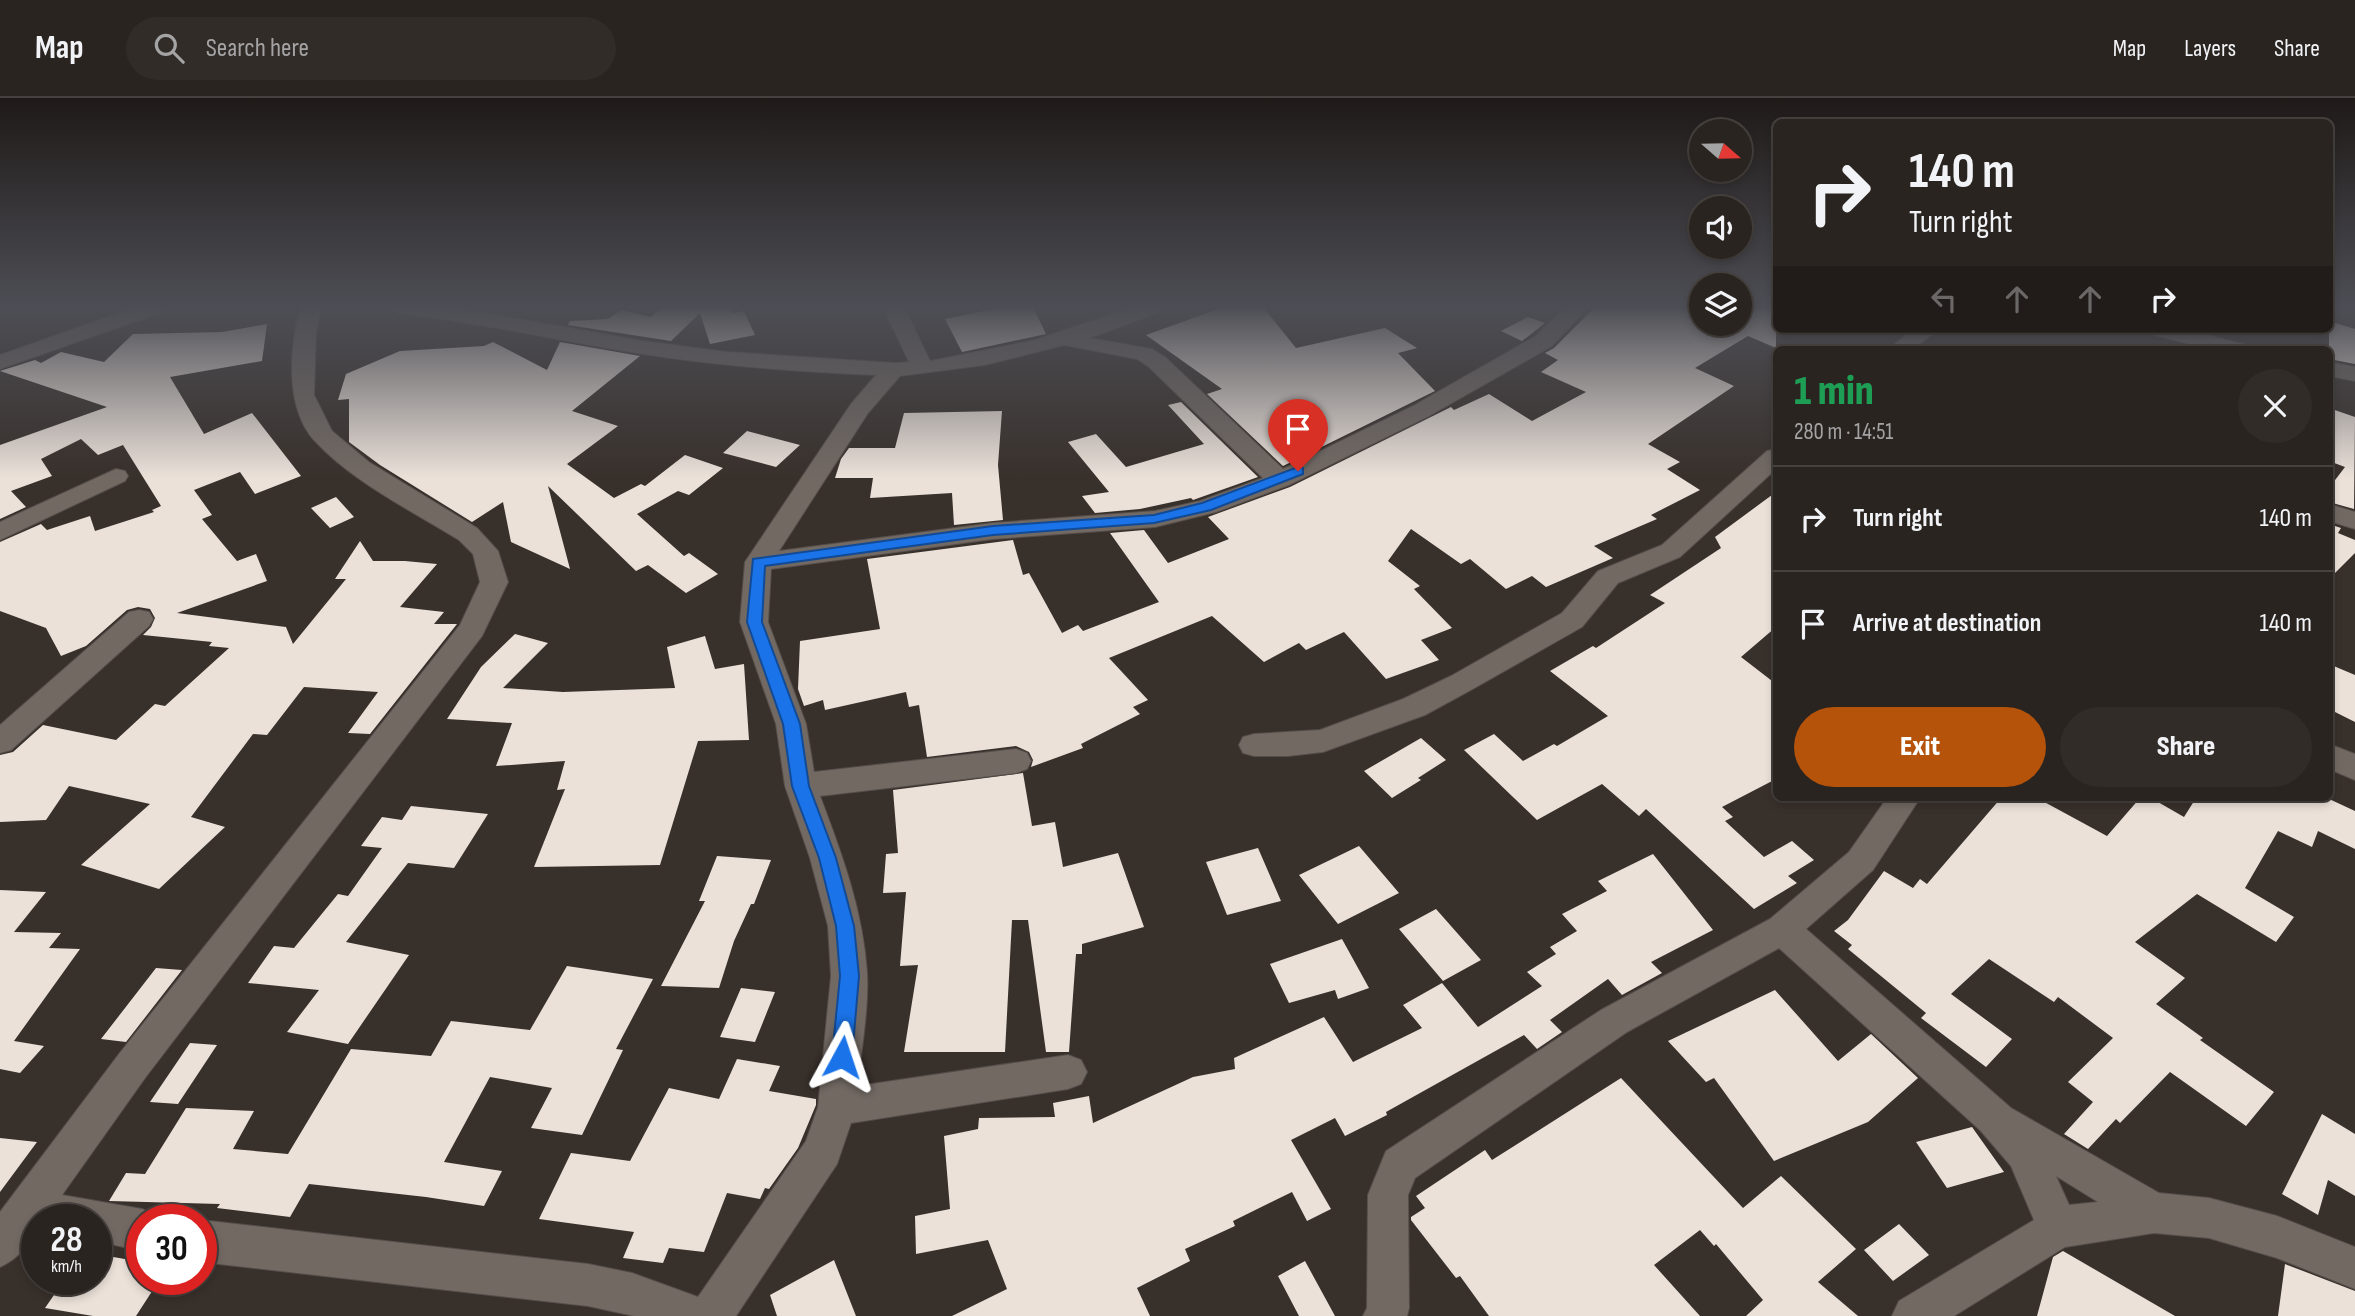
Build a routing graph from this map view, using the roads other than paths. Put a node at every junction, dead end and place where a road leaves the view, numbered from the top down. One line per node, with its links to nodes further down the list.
1 (304, 364): 29 (street)
2 (764, 364): 7 (street)
3 (908, 364): 7 (street)
4 (951, 364): 7 (street)
5 (1159, 364): 12 (street)
6 (1504, 364): 12 (street)
7 (909, 368): 16 (street)
8 (2333, 370): 9 (street)
9 (2355, 374)
10 (1773, 459): 19 (street)
11 (116, 476): 15 (street)
12 (1280, 480): 16 (street)
13 (2333, 513): 14 (street)
14 (2355, 521)
15 (0, 532)
16 (758, 562): 23 (street)
17 (139, 619): 18 (street)
18 (0, 742)
19 (1254, 745)
20 (2333, 757): 22 (street)
21 (1016, 761): 23 (street)
22 (2355, 768)
23 (800, 786): 27 (street)
24 (1902, 801): 25 (street)
25 (1783, 929): 28 (street); 38 (street)
26 (1068, 1072): 27 (street)
27 (837, 1107): 37 (street)
28 (1994, 1117): 30 (street); 32 (street)
29 (31, 1204)
30 (2154, 1213): 32 (street); 35 (street)
31 (21, 1217): 34 (street)
32 (2059, 1227): 39 (street)
33 (217, 1243): 36 (street)
34 (0, 1246)
35 (2355, 1268)
36 (692, 1316)
37 (711, 1316)
38 (1385, 1316)
39 (1914, 1316)

